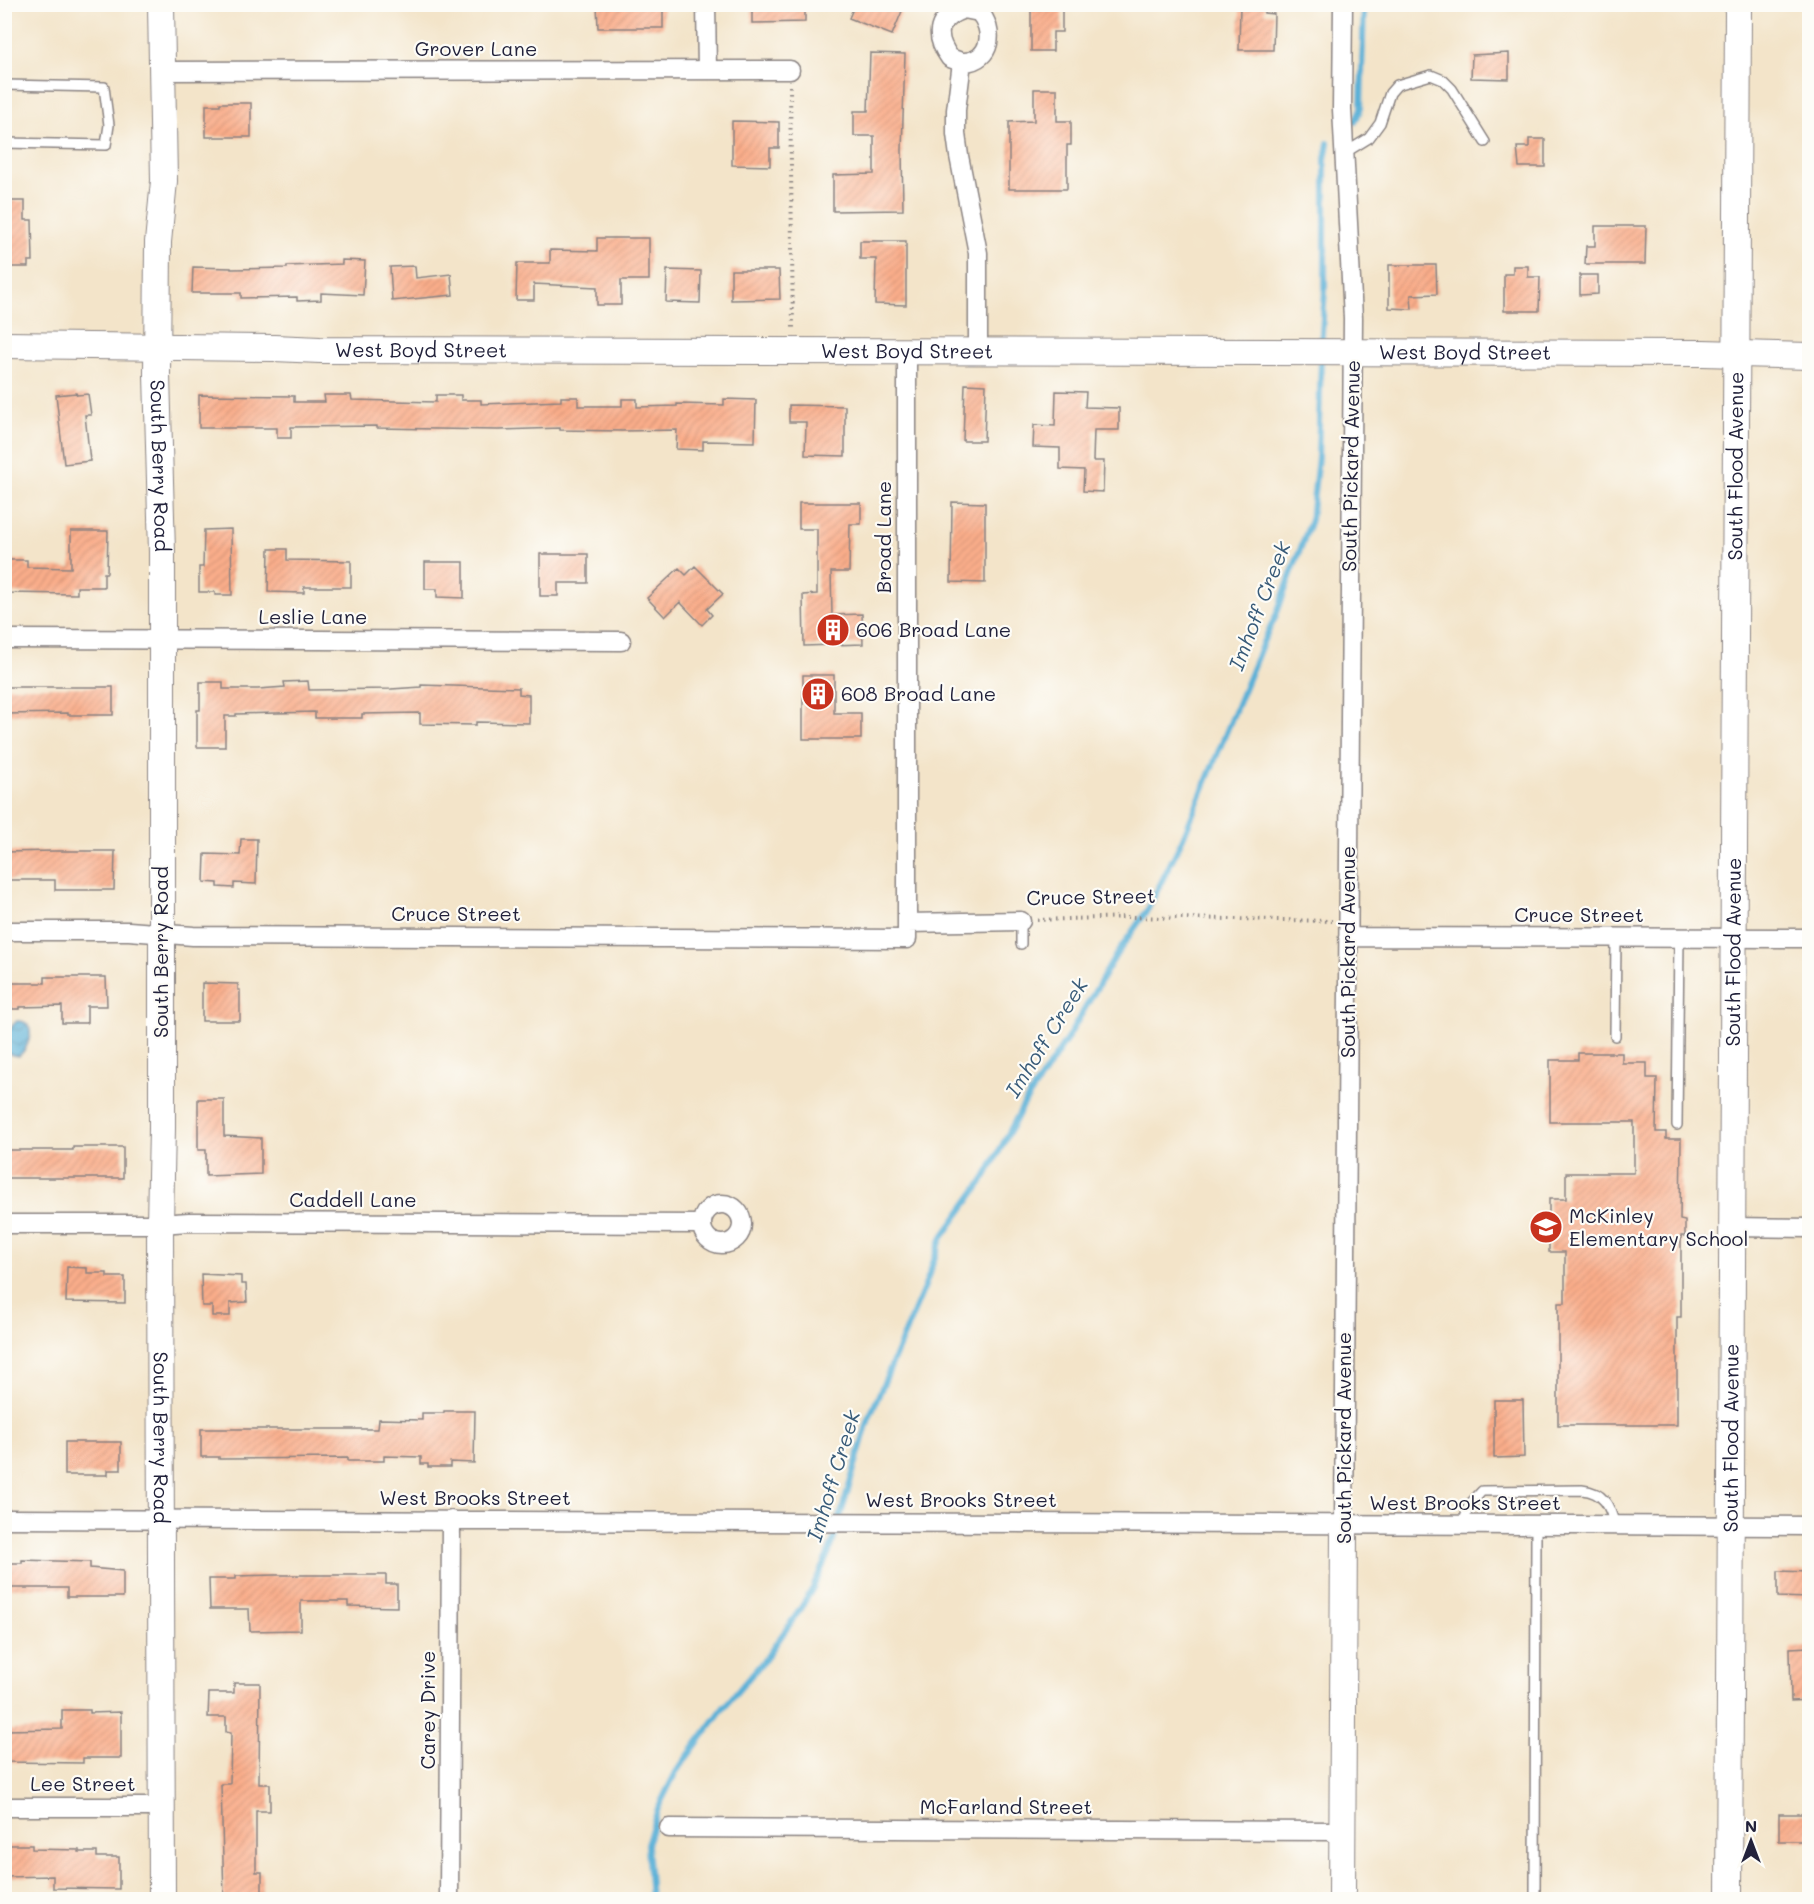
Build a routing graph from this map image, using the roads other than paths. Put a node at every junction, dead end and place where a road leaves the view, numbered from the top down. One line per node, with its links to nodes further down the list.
1 (161, 4): 8 (street, South Berry Road)
2 (706, 4): 6 (street)
3 (1343, 4): 12 (street, South Pickard Avenue)
4 (1738, 4): 18 (street, South Flood Avenue)
5 (963, 62): 15 (street)
6 (707, 70): 7 (street, Grover Lane); 8 (street, Grover Lane)
7 (790, 70)
8 (161, 71): 14 (street, South Berry Road)
9 (4, 85): 11 (lane)
10 (1485, 142): 12 (lane)
11 (4, 143)
12 (1344, 154): 17 (street, South Pickard Avenue)
13 (4, 345): 14 (street, West Boyd Street)
14 (158, 347): 16 (street, West Boyd Street); 21 (street, South Berry Road)
15 (978, 351): 16 (street, West Boyd Street); 17 (street, West Boyd Street)
16 (907, 352): 26 (street, Broad Lane)
17 (1347, 352): 18 (street, West Boyd Street); 24 (street, South Pickard Avenue)
18 (1736, 356): 19 (street, West Boyd Street); 30 (street, South Flood Avenue)
19 (1809, 356)
20 (4, 639): 21 (street, Leslie Lane)
21 (162, 639): 22 (street, Leslie Lane); 27 (street, South Berry Road)
22 (621, 641)
23 (1021, 921): 26 (street, Cruce Street); 32 (lane)
24 (1348, 929): 28 (street, Cruce Street); 43 (street, South Pickard Avenue)
25 (4, 931): 27 (street, Cruce Street)
26 (907, 931): 27 (street, Cruce Street)
27 (161, 934): 36 (street, South Berry Road)
28 (1616, 938): 29 (street, Cruce Street); 33 (lane)
29 (1679, 938): 30 (street, Cruce Street); 34 (lane)
30 (1733, 938): 31 (street, Cruce Street); 38 (street, South Flood Avenue)
31 (1809, 938)
32 (1021, 944)
33 (1615, 1036)
34 (1677, 1125)
35 (4, 1224): 36 (street, Caddell Lane)
36 (159, 1224): 37 (street, Caddell Lane); 41 (street, South Berry Road)
37 (702, 1224)
38 (1732, 1227): 39 (street); 47 (street, South Flood Avenue)
39 (1809, 1228)
40 (4, 1519): 41 (street, West Brooks Street)
41 (162, 1520): 42 (street, West Brooks Street); 50 (street, South Berry Road)
42 (451, 1520): 43 (street, West Brooks Street); 54 (street, Carey Drive)
43 (1344, 1525): 44 (street, West Brooks Street); 52 (street, South Pickard Avenue)
44 (1463, 1525): 45 (street, West Brooks Street); 46 (lane)
45 (1536, 1525): 46 (street, West Brooks Street); 56 (lane)
46 (1615, 1526): 47 (street, West Brooks Street)
47 (1731, 1526): 48 (street, West Brooks Street); 57 (street, South Flood Avenue)
48 (1809, 1526)
49 (4, 1807): 50 (street, Lee Street)
50 (161, 1807): 53 (street, South Berry Road)
51 (669, 1828): 52 (street, McFarland Street)
52 (1343, 1831): 55 (street, South Pickard Avenue)
53 (162, 1899)
54 (449, 1899)
55 (1342, 1899)
56 (1535, 1899)
57 (1729, 1899)

